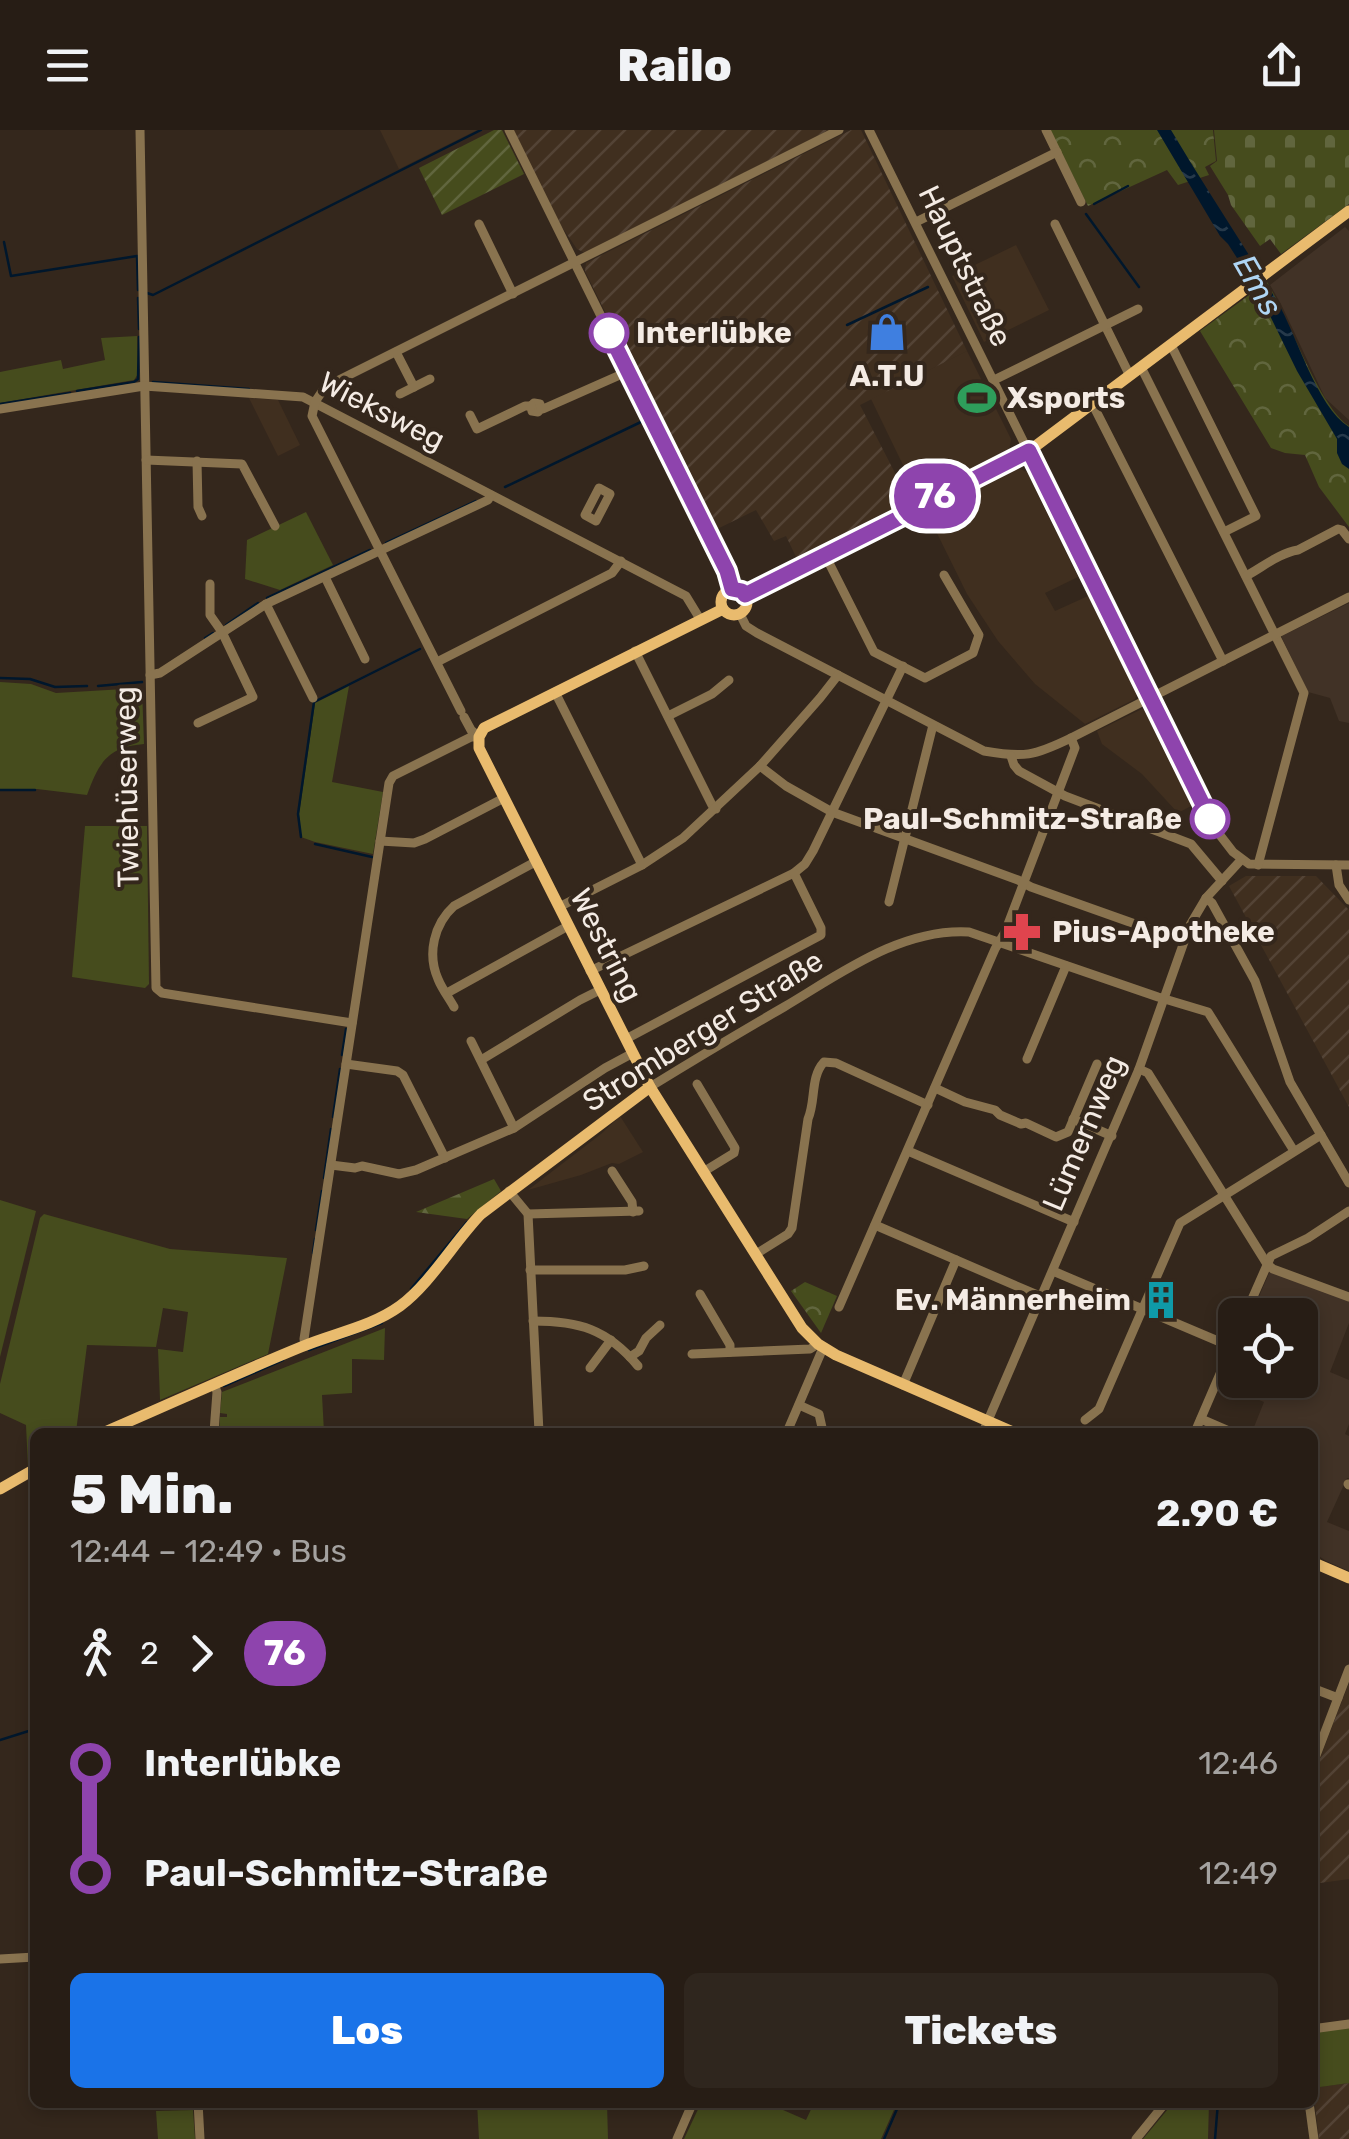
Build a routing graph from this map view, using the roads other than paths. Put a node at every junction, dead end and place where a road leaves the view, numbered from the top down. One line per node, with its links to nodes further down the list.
1 (140, 130): 23 (street, Twiehüserweg)
2 (509, 130): 12 (street)
3 (839, 130): 12 (street)
4 (868, 130): 9 (street, Hauptstraße)
5 (1046, 130): 6 (street)
6 (1057, 152): 7 (street); 9 (street)
7 (1081, 202)
8 (1347, 216): 16 (main road)
9 (916, 222): 22 (street, Hauptstraße)
10 (478, 224): 13 (street)
11 (1056, 224): 15 (street)
12 (576, 262): 13 (street); 19 (street)
13 (513, 294): 17 (street)
14 (1138, 309): 15 (street)
15 (1104, 326): 20 (street); 22 (street)
16 (1171, 345): 18 (main road); 37 (street)
17 (396, 352): 24 (street); 26 (street)
18 (1141, 368): 20 (main road); 37 (street)
19 (628, 372): 29 (street); 47 (street)
20 (1130, 376): 27 (main road)
21 (430, 379): 24 (street)
22 (994, 380): 30 (street, Hauptstraße)
23 (144, 386): 26 (street, Wieksweg); 28 (street, Wieksweg); 31 (street, Twiehüserweg)
24 (414, 387): 25 (street)
25 (400, 394)
26 (315, 402): 33 (street, Wieksweg); 40 (street)
27 (1092, 405): 30 (main road); 58 (street)
28 (0, 409)
29 (470, 415)
30 (1029, 451): 41 (main road); 66 (street, Hauptstraße)
31 (146, 460): 32 (street); 61 (street, Twiehüserweg)
32 (197, 461): 34 (street); 36 (street)
33 (491, 495): 39 (street, Wieksweg); 40 (street)
34 (202, 516)
35 (590, 518): 39 (street)
36 (275, 526)
37 (1224, 532): 44 (street)
38 (1349, 539): 44 (street)
39 (579, 540): 42 (street, Wieksweg)
40 (380, 551): 45 (street); 59 (street)
41 (825, 555): 48 (main road); 60 (street)
42 (621, 561): 53 (street, Wieksweg); 59 (street)
43 (944, 576): 60 (street)
44 (1246, 576): 55 (street)
45 (325, 577): 50 (street); 57 (street)
46 (210, 584): 54 (street)
47 (732, 589): 48 (main road); 51 (main road)
48 (745, 595): 52 (main road)
49 (1349, 597): 55 (street)
50 (266, 604): 54 (street); 65 (street)
51 (722, 609): 52 (main road); 53 (main road)
52 (740, 614): 62 (street)
53 (700, 619): 56 (main road)
54 (222, 632): 61 (street); 69 (street)
55 (1275, 634): 58 (street); 86 (street)
56 (635, 651): 64 (main road); 68 (street)
57 (365, 659)
58 (1222, 661): 66 (street)
59 (437, 662): 71 (street)
60 (902, 666): 67 (street)
61 (150, 675): 103 (street, Twiehüserweg)
62 (838, 675): 67 (street); 74 (street)
63 (729, 680): 68 (street)
64 (555, 692): 71 (main road); 83 (street)
65 (313, 698)
66 (1150, 698): 72 (street); 81 (street, Hauptstraße)
67 (886, 700): 70 (street); 78 (street)
68 (668, 716): 77 (street)
69 (198, 724)
70 (934, 725): 73 (street); 79 (street)
71 (479, 737): 76 (main road, Westring); 80 (street)
72 (1071, 738): 73 (street); 75 (street)
73 (1011, 756): 75 (street)
74 (760, 766): 77 (street); 78 (street)
75 (1058, 792): 88 (street); 89 (street)
76 (504, 798): 80 (street); 82 (main road, Westring)
77 (716, 809): 83 (street)
78 (832, 812): 79 (street); 87 (street)
79 (906, 838): 89 (street); 92 (street)
80 (380, 841): 103 (street)
81 (1242, 860): 86 (street); 88 (street, Lümernweg)
82 (536, 862): 93 (main road, Westring); 100 (street)
83 (642, 865): 93 (street)
84 (1336, 865): 85 (street); 86 (street); 91 (street)
85 (1349, 865)
86 (1258, 866)
87 (794, 873): 98 (street); 104 (street)
88 (1222, 881): 90 (street, Lümernweg)
89 (1024, 883): 95 (street); 96 (street)
90 (1206, 898): 95 (street, Lümernweg); 118 (street)
91 (1349, 900)
92 (890, 902)
93 (559, 907): 94 (main road, Westring)
94 (568, 926): 98 (main road, Westring); 100 (street)
95 (1182, 941): 101 (street, Lümernweg)
96 (1000, 942): 97 (street, Stromberger Straße); 113 (street, Stromberger Straße); 114 (street)
97 (1066, 966): 101 (street, Stromberger Straße); 107 (street)
98 (590, 970): 99 (main road, Westring)
99 (600, 990): 104 (main road, Westring); 108 (street)
100 (447, 993): 102 (street)
101 (1163, 998): 111 (street, Lümernweg); 120 (street, Stromberger Straße)
102 (454, 1007)
103 (352, 1023): 109 (street)
104 (626, 1040): 106 (main road, Westring)
105 (471, 1041): 108 (street)
106 (632, 1053): 113 (main road, Westring); 117 (street)
107 (1027, 1059)
108 (481, 1060): 117 (street)
109 (346, 1064): 122 (street); 123 (street)
110 (1096, 1064): 116 (street)
111 (1139, 1069): 119 (street, Lümernweg); 128 (street)
112 (697, 1084): 125 (street)
113 (650, 1087): 125 (main road, Westring); 127 (main road, Stromberger Straße)
114 (935, 1088): 115 (street); 116 (street)
115 (928, 1105): 121 (street); 133 (street)
116 (1073, 1119): 119 (street)
117 (514, 1128): 122 (street)
118 (1321, 1135): 120 (street); 126 (street)
119 (1112, 1136): 131 (street, Lümernweg)
120 (1294, 1150): 128 (street)
121 (908, 1152): 131 (street); 132 (street)
122 (445, 1158): 123 (street)
123 (331, 1165): 149 (street)
124 (612, 1170): 130 (street)
125 (703, 1172): 133 (main road, Westring)
126 (1349, 1183)
127 (510, 1192): 130 (street); 149 (main road, Stromberger Straße)
128 (1224, 1195): 135 (street); 144 (street)
129 (1349, 1211): 135 (street)
130 (528, 1214): 137 (street)
131 (1074, 1222): 138 (street, Lümernweg)
132 (876, 1225): 134 (street); 143 (street)
133 (756, 1254): 150 (main road, Westring)
134 (956, 1260): 140 (street); 156 (street)
135 (1267, 1264): 141 (street); 142 (street)
136 (644, 1266): 137 (street)
137 (530, 1270): 145 (street)
138 (1053, 1272): 140 (street, Lümernweg); 144 (street)
139 (700, 1294): 151 (street)
140 (1042, 1297): 160 (street, Lümernweg)
141 (1349, 1297)
142 (1252, 1298)
143 (839, 1307)
144 (1143, 1310): 147 (street); 158 (street)
145 (533, 1321): 148 (street); 163 (street)
146 (660, 1325): 148 (street)
147 (1218, 1338)
148 (611, 1340): 153 (street)
149 (305, 1346): 155 (main road, Stromberger Straße)
150 (820, 1346): 151 (street); 156 (main road, Westring); 157 (street)
151 (730, 1352): 152 (street)
152 (692, 1354)
153 (590, 1368)
154 (1218, 1379): 159 (street)
155 (214, 1384): 161 (main road, Stromberger Straße); 162 (street)
156 (903, 1385): 160 (main road, Westring)
157 (799, 1405): 164 (street); 165 (street)
158 (1085, 1420)
159 (1201, 1420): 166 (street); 167 (street)
160 (985, 1427)
161 (114, 1428)
162 (214, 1428)
163 (539, 1428)
164 (789, 1428)
165 (823, 1428)
166 (1197, 1428)
167 (1221, 1428)
168 (30, 1472): 169 (main road)
169 (0, 1488)
170 (1318, 1565): 171 (main road)
171 (1349, 1578)
172 (1349, 1670): 174 (street)
173 (1318, 1690): 174 (street)
174 (1338, 1698): 175 (street)
175 (1318, 1750)
176 (30, 1957): 177 (street)
177 (0, 1958)
178 (1349, 2024): 179 (street)
179 (1318, 2028)
180 (198, 2108): 184 (street)
181 (690, 2108): 185 (street)
182 (1159, 2108): 186 (street)
183 (1310, 2108): 187 (street)
184 (200, 2139)
185 (677, 2139)
186 (1136, 2139)
187 (1314, 2139)

